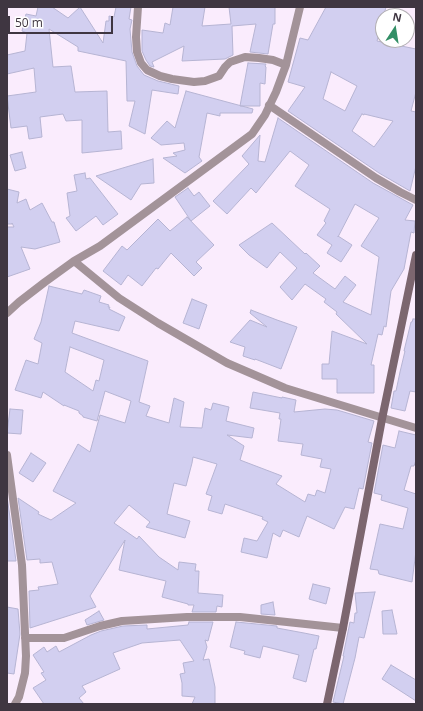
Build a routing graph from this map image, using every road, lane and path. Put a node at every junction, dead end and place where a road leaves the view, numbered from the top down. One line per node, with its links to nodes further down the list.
1 (138, 7): 3 (street)
2 (300, 7): 3 (street)
3 (286, 65): 4 (street)
4 (269, 105): 5 (street); 7 (street)
5 (416, 200)
6 (416, 255): 9 (street)
7 (74, 261): 8 (street); 9 (street)
8 (7, 313)
9 (382, 419): 10 (street); 12 (street)
10 (416, 428)
11 (7, 455): 13 (street)
12 (343, 628): 13 (street); 15 (street)
13 (25, 638): 14 (street)
14 (15, 704)
15 (327, 704)

